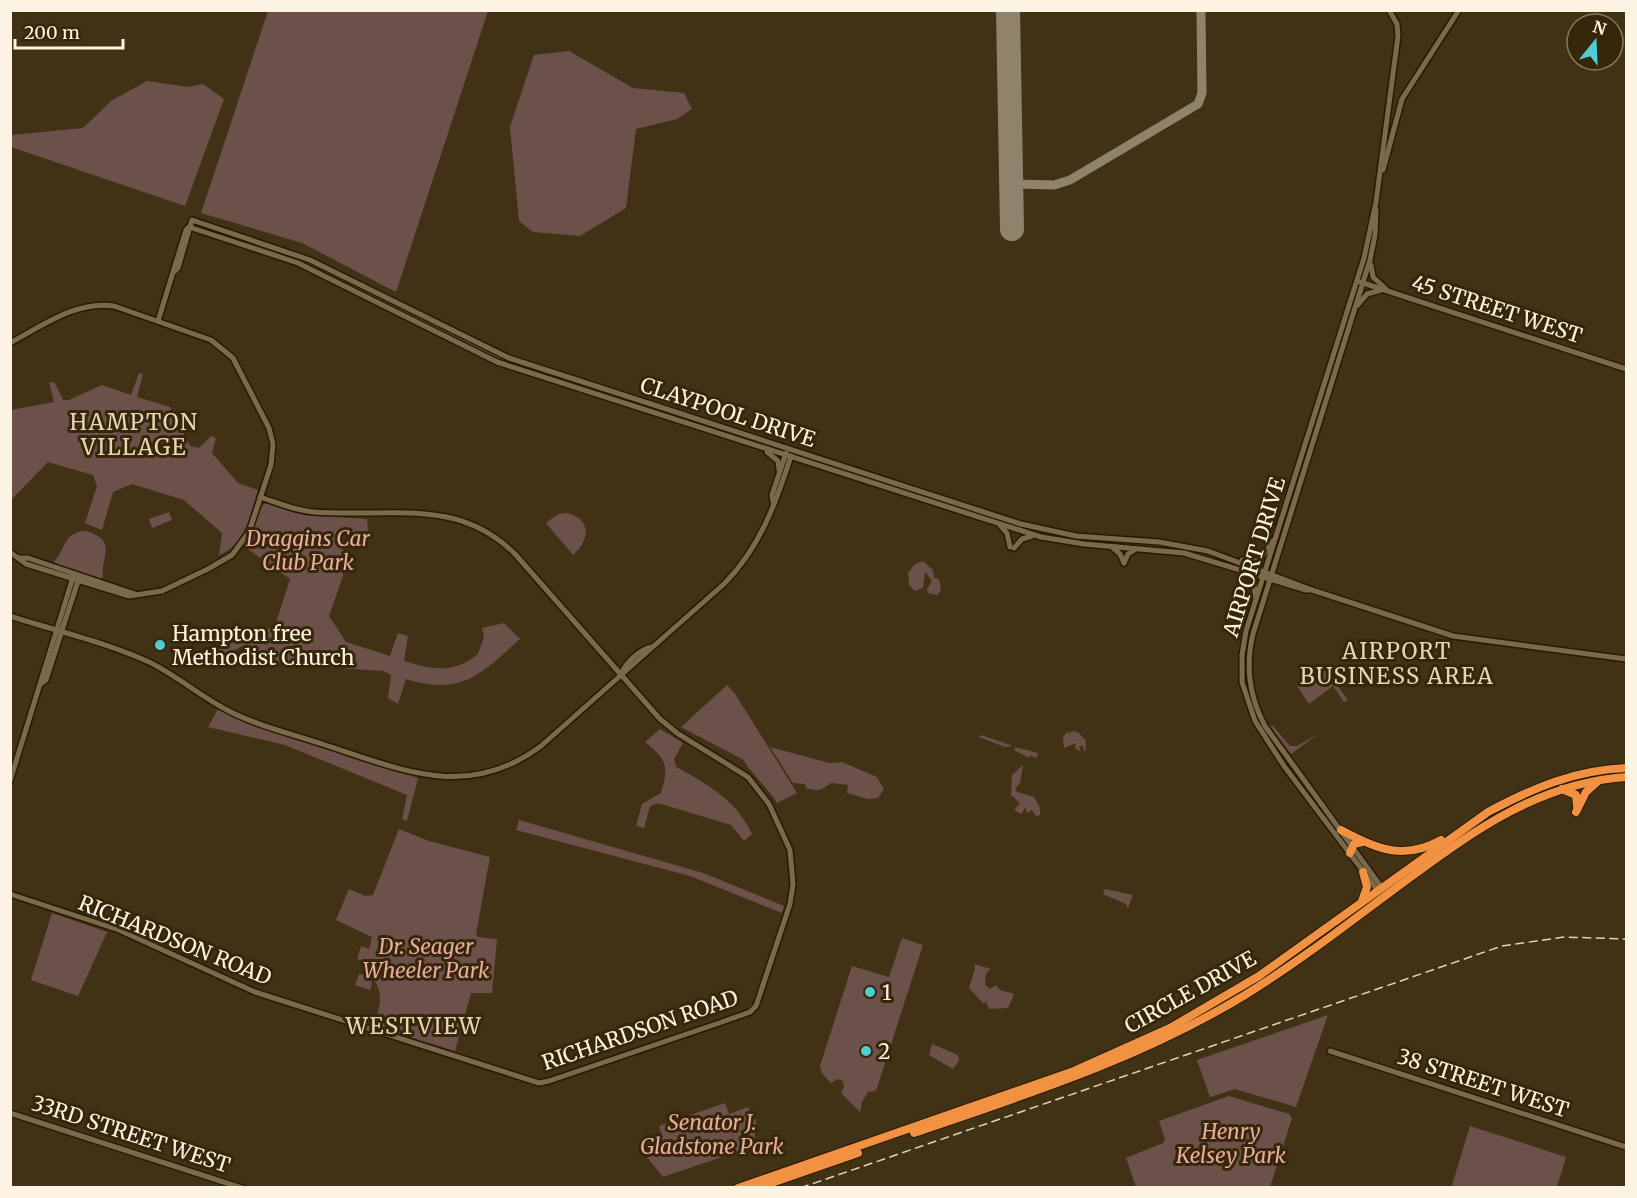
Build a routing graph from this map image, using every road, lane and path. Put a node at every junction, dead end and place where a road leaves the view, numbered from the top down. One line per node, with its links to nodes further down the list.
1 (1389, 10): 3 (main road, AIRPORT DRIVE)
2 (1459, 10): 3 (main road, AIRPORT DRIVE)
3 (1379, 180): 4 (main road, AIRPORT DRIVE)
4 (1376, 202): 8 (main road, AIRPORT DRIVE); 10 (main road, AIRPORT DRIVE)
5 (189, 227): 6 (main road, CLAYPOOL DRIVE); 7 (main road); 9 (main road); 17 (main road, CLAYPOOL DRIVE)
6 (206, 232): 7 (main road); 16 (main road, CLAYPOOL DRIVE)
7 (188, 240): 9 (main road)
8 (1370, 261): 10 (main road, AIRPORT DRIVE); 11 (main road)
9 (175, 271): 13 (main road)
10 (1360, 281): 11 (main road, 45 STREET WEST); 12 (main road, AIRPORT DRIVE); 22 (main road, AIRPORT DRIVE)
11 (1388, 291): 12 (main road); 15 (main road, 45 STREET WEST)
12 (1354, 312): 28 (main road, AIRPORT DRIVE)
13 (158, 321): 14 (main road); 20 (main road)
14 (10, 343)
15 (1626, 369)
16 (759, 447): 17 (main road, CLAYPOOL DRIVE); 19 (main road)
17 (789, 453): 18 (main road, CLAYPOOL DRIVE); 19 (main road); 27 (main road, CLAYPOOL DRIVE)
18 (806, 462): 19 (main road); 21 (main road, CLAYPOOL DRIVE)
19 (781, 476): 39 (main road)
20 (260, 497): 32 (main road); 39 (main road, RICHARDSON ROAD)
21 (998, 524): 23 (main road, CLAYPOOL DRIVE); 23 (main road)
22 (1281, 526): 27 (main road); 30 (main road, AIRPORT DRIVE)
23 (1036, 536): 24 (main road, CLAYPOOL DRIVE)
24 (1104, 546): 25 (main road, CLAYPOOL DRIVE); 25 (main road)
25 (1141, 548): 29 (main road, CLAYPOOL DRIVE)
26 (10, 552): 32 (main road)
27 (1228, 558): 30 (main road, CLAYPOOL DRIVE)
28 (1277, 561): 31 (main road, AIRPORT DRIVE); 33 (main road)
29 (1230, 566): 30 (main road, CLAYPOOL DRIVE); 34 (main road)
30 (1265, 574): 31 (main road, CLAYPOOL DRIVE); 34 (main road, AIRPORT DRIVE)
31 (1272, 576): 33 (main road, CLAYPOOL DRIVE); 35 (main road, AIRPORT DRIVE)
32 (76, 578): 37 (main road)
33 (1291, 583): 35 (main road); 38 (main road, CLAYPOOL DRIVE)
34 (1255, 603): 48 (main road, AIRPORT DRIVE)
35 (1262, 605): 46 (main road, AIRPORT DRIVE)
36 (10, 616): 37 (main road)
37 (58, 632): 39 (main road); 43 (main road)
38 (1626, 659)
39 (621, 675): 52 (main road, RICHARDSON ROAD)
40 (1626, 768): 45 (highway, CIRCLE DRIVE)
41 (1626, 777): 42 (highway, CIRCLE DRIVE)
42 (1602, 779): 44 (highway, CIRCLE DRIVE); 44 (highway)
43 (10, 781)
44 (1561, 788): 49 (highway, CIRCLE DRIVE)
45 (1474, 821): 47 (highway); 51 (highway, CIRCLE DRIVE)
46 (1341, 830): 47 (highway); 48 (main road, AIRPORT DRIVE)
47 (1363, 842): 48 (highway)
48 (1351, 850): 50 (main road, AIRPORT DRIVE); 51 (main road, AIRPORT DRIVE)
49 (1418, 871): 51 (highway); 54 (highway, CIRCLE DRIVE)
50 (1363, 872): 51 (main road, AIRPORT DRIVE); 53 (highway)
51 (1380, 890): 53 (highway, CIRCLE DRIVE); 54 (highway)
52 (10, 894)
53 (1357, 906): 59 (highway, CIRCLE DRIVE)
54 (1357, 917): 60 (highway, CIRCLE DRIVE)
55 (1330, 1051): 57 (main road, 38 STREET WEST)
56 (10, 1113): 58 (main road, 33RD STREET WEST)
57 (1626, 1147)
58 (242, 1188)
59 (738, 1188)
60 (757, 1188)

